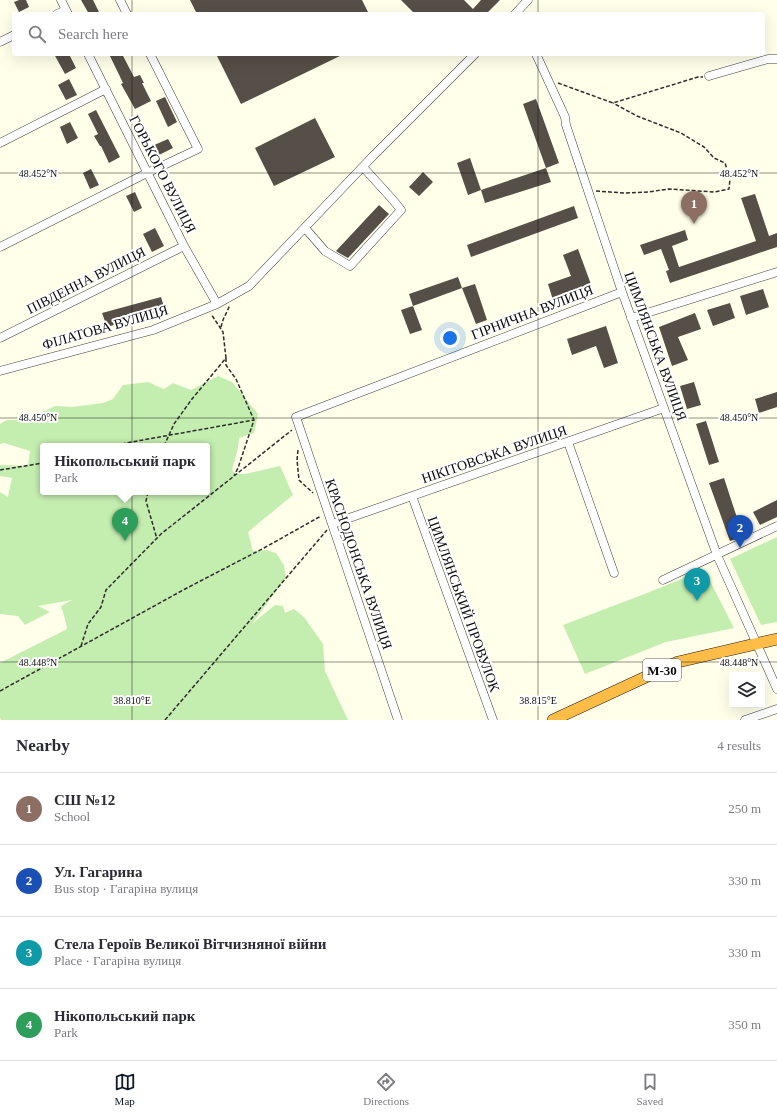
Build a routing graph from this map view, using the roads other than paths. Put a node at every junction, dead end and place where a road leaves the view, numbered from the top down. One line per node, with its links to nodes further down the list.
1 (61, 0): 4 (street)
2 (120, 0): 5 (street)
3 (528, 0): 6 (street)
4 (67, 12)
5 (126, 12)
6 (517, 12)
7 (12, 36): 8 (street)
8 (0, 42)
9 (89, 56): 15 (street, ГОРЬКОГО ВУЛИЦЯ)
10 (151, 56): 18 (street)
11 (473, 56): 17 (street, ФІЛАТОВА ВУЛИЦЯ)
12 (537, 56): 23 (street, ЦИМЛЯНСЬКА ВУЛИЦЯ)
13 (777, 59): 14 (street)
14 (708, 76)
15 (106, 89): 16 (street); 18 (street, ГОРЬКОГО ВУЛИЦЯ)
16 (0, 143)
17 (363, 167): 19 (street, ФІЛАТОВА ВУЛИЦЯ); 19 (street)
18 (147, 173): 20 (street, ГОРЬКОГО ВУЛИЦЯ); 21 (street)
19 (305, 228): 24 (street, ФІЛАТОВА ВУЛИЦЯ)
20 (184, 246): 24 (street, ГОРЬКОГО ВУЛИЦЯ); 26 (street, ПІВДЕННА ВУЛИЦЯ)
21 (0, 247)
22 (777, 272): 25 (street)
23 (622, 292): 25 (street, ЦИМЛЯНСЬКА ВУЛИЦЯ); 29 (street, ГІРНИЧНА ВУЛИЦЯ)
24 (217, 304): 27 (street, ФІЛАТОВА ВУЛИЦЯ)
25 (631, 318): 28 (street, ЦИМЛЯНСЬКА ВУЛИЦЯ)
26 (0, 338)
27 (0, 371)
28 (664, 408): 30 (street, НІКІТОВСЬКА ВУЛИЦЯ); 34 (street, ЦИМЛЯНСЬКА ВУЛИЦЯ)
29 (297, 421): 32 (street, КРАСНОДОНСЬКА ВУЛИЦЯ)
30 (568, 442): 31 (street, НІКІТОВСЬКА ВУЛИЦЯ); 35 (street)
31 (412, 496): 32 (street, НІКІТОВСЬКА ВУЛИЦЯ); 42 (street, ЦИМЛЯНСЬКИЙ ПРОВУЛОК)
32 (332, 524): 41 (street, КРАСНОДОНСЬКА ВУЛИЦЯ)
33 (777, 526): 34 (street)
34 (717, 555): 36 (street); 38 (street, ЦИМЛЯНСЬКА ВУЛИЦЯ)
35 (614, 573)
36 (663, 580)
37 (777, 640): 38 (highway, М-30)
38 (757, 644): 39 (street, ЦИМЛЯНСЬКА ВУЛИЦЯ); 43 (highway, М-30)
39 (777, 688)
40 (777, 709): 44 (street)
41 (398, 720)
42 (493, 720)
43 (553, 720)
44 (745, 720)

